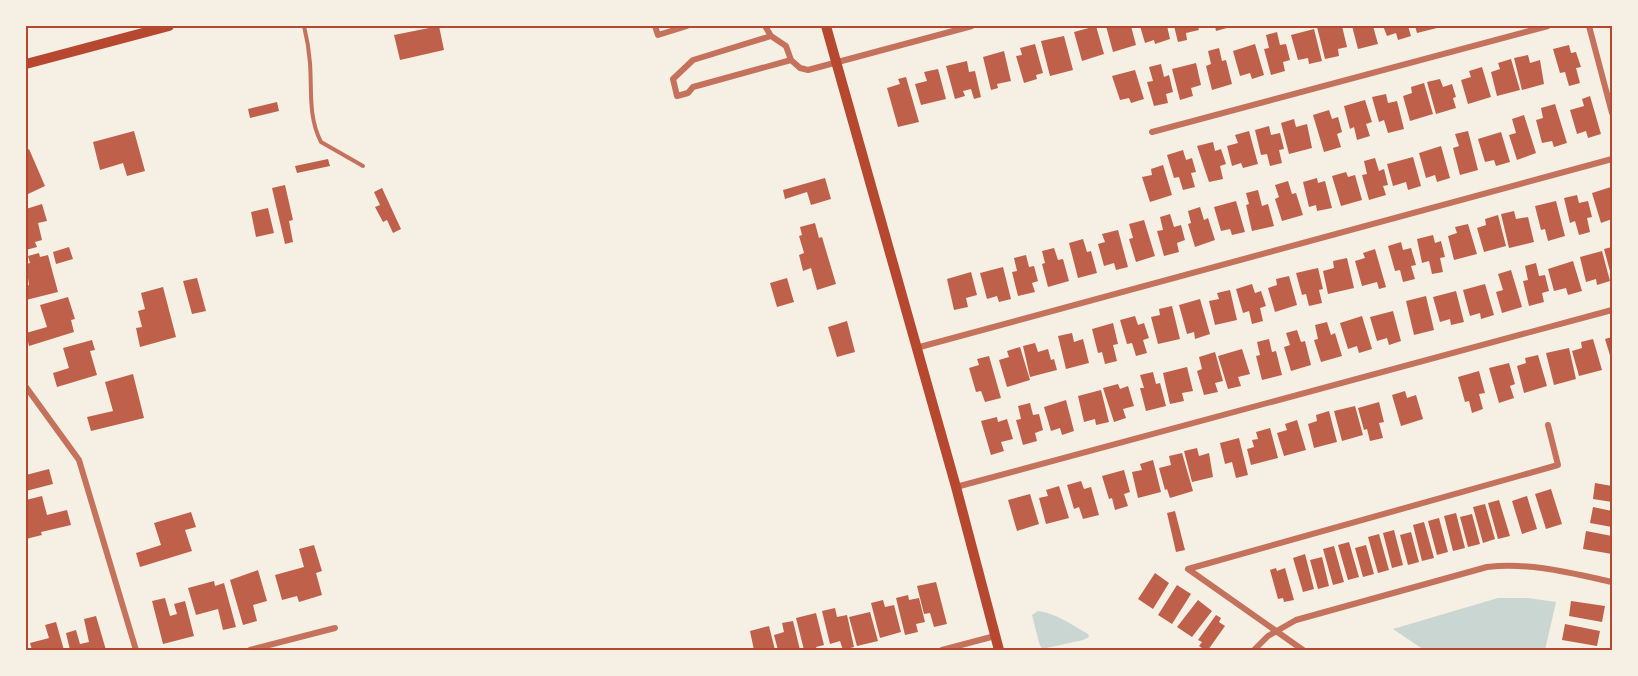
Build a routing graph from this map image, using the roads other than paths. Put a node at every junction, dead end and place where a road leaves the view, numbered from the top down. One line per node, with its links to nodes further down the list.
1 (169, 26): 13 (main road)
2 (304, 26): 17 (lane)
3 (655, 26): 4 (street)
4 (687, 26)
5 (765, 26): 10 (street)
6 (826, 26): 12 (main road)
7 (972, 26): 12 (street)
8 (1548, 26): 15 (street)
9 (1589, 26): 14 (street)
10 (771, 36): 11 (street); 11 (street)
11 (791, 60): 12 (street)
12 (836, 62): 19 (main road)
13 (26, 64)
14 (1612, 113)
15 (1152, 132)
16 (1612, 159): 19 (street)
17 (363, 166)
18 (1612, 310): 22 (street)
19 (916, 348): 22 (main road)
20 (26, 387): 27 (street)
21 (1548, 425): 25 (street)
22 (956, 487): 26 (main road)
23 (1612, 582): 25 (street)
24 (334, 628): 28 (street)
25 (1276, 631): 31 (street); 32 (street)
26 (995, 636): 29 (street); 30 (main road)
27 (136, 651)
28 (250, 651)
29 (942, 651)
30 (999, 651)
31 (1254, 651)
32 (1303, 651)

